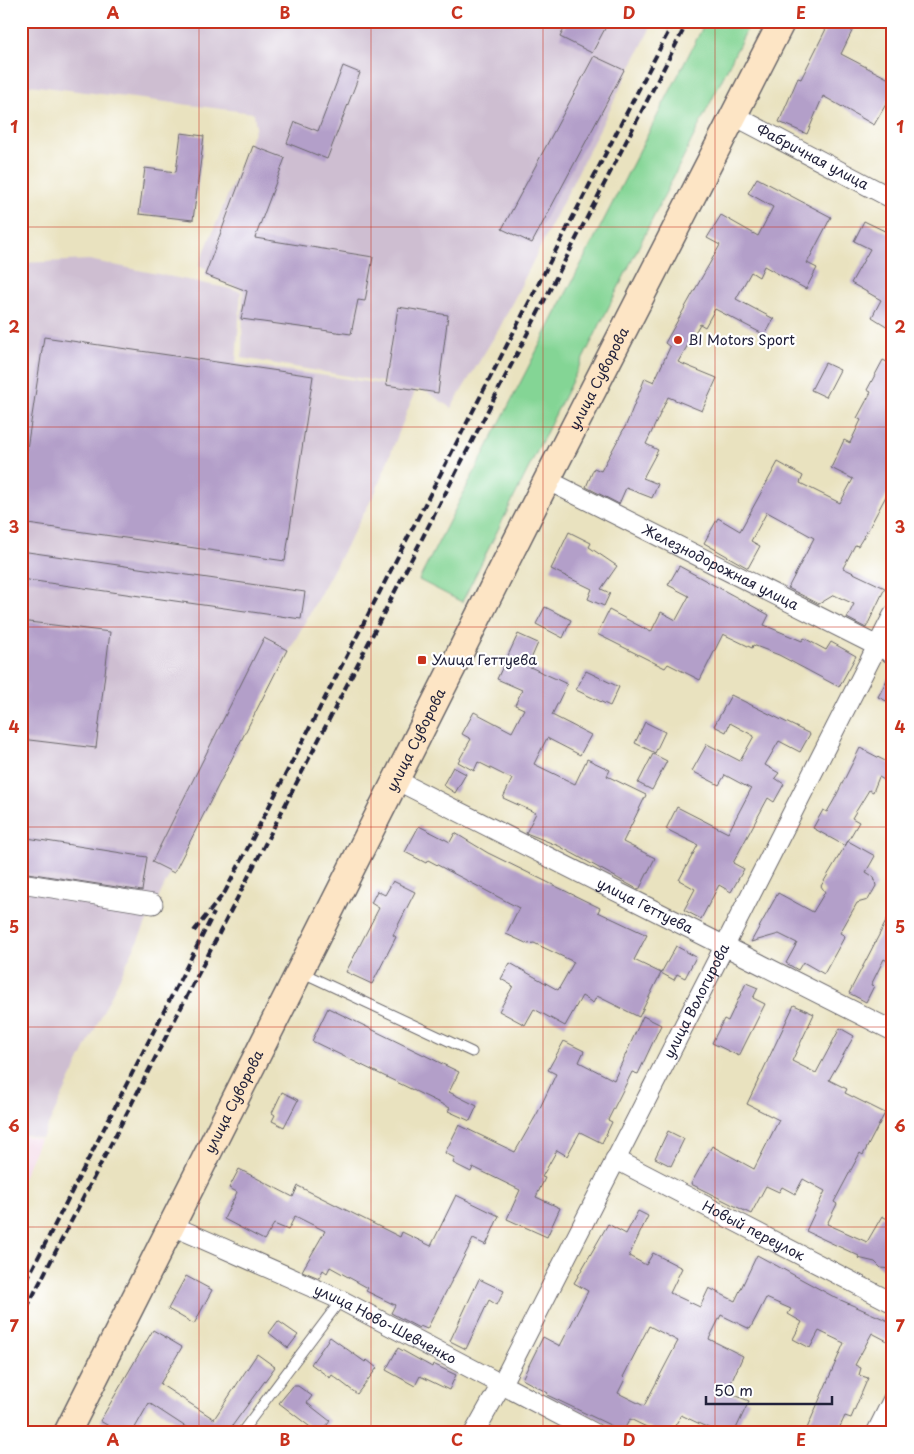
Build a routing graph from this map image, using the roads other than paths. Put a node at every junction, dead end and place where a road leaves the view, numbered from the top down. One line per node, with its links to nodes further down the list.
1 (782, 21): 2 (street, улица Суворова)
2 (733, 115): 3 (street, Фабричная улица); 4 (street, улица Суворова)
3 (893, 199)
4 (547, 480): 6 (street, Железнодорожная улица); 7 (street, улица Суворова)
5 (893, 615): 6 (street, улица Вологирова)
6 (885, 650): 10 (street, улица Вологирова)
7 (396, 780): 10 (street, улица Геттуева); 11 (street, улица Суворова)
8 (21, 883): 9 (street)
9 (153, 904)
10 (724, 946): 12 (street, улица Геттуева); 14 (street, улица Вологирова)
11 (300, 972): 13 (lane); 15 (street, улица Суворова)
12 (893, 1030)
13 (472, 1052)
14 (615, 1159): 17 (street, Новый переулок); 18 (street, улица Вологирова)
15 (173, 1226): 16 (street, улица Ново-Шевченко); 20 (street, улица Суворова)
16 (341, 1300): 18 (street, улица Ново-Шевченко); 21 (lane)
17 (893, 1303)
18 (501, 1386): 22 (street, улица Вологирова); 23 (street, улица Ново-Шевченко)
19 (893, 1399): 24 (street)
20 (66, 1433)
21 (241, 1433)
22 (474, 1433)
23 (594, 1433)
24 (876, 1433)

